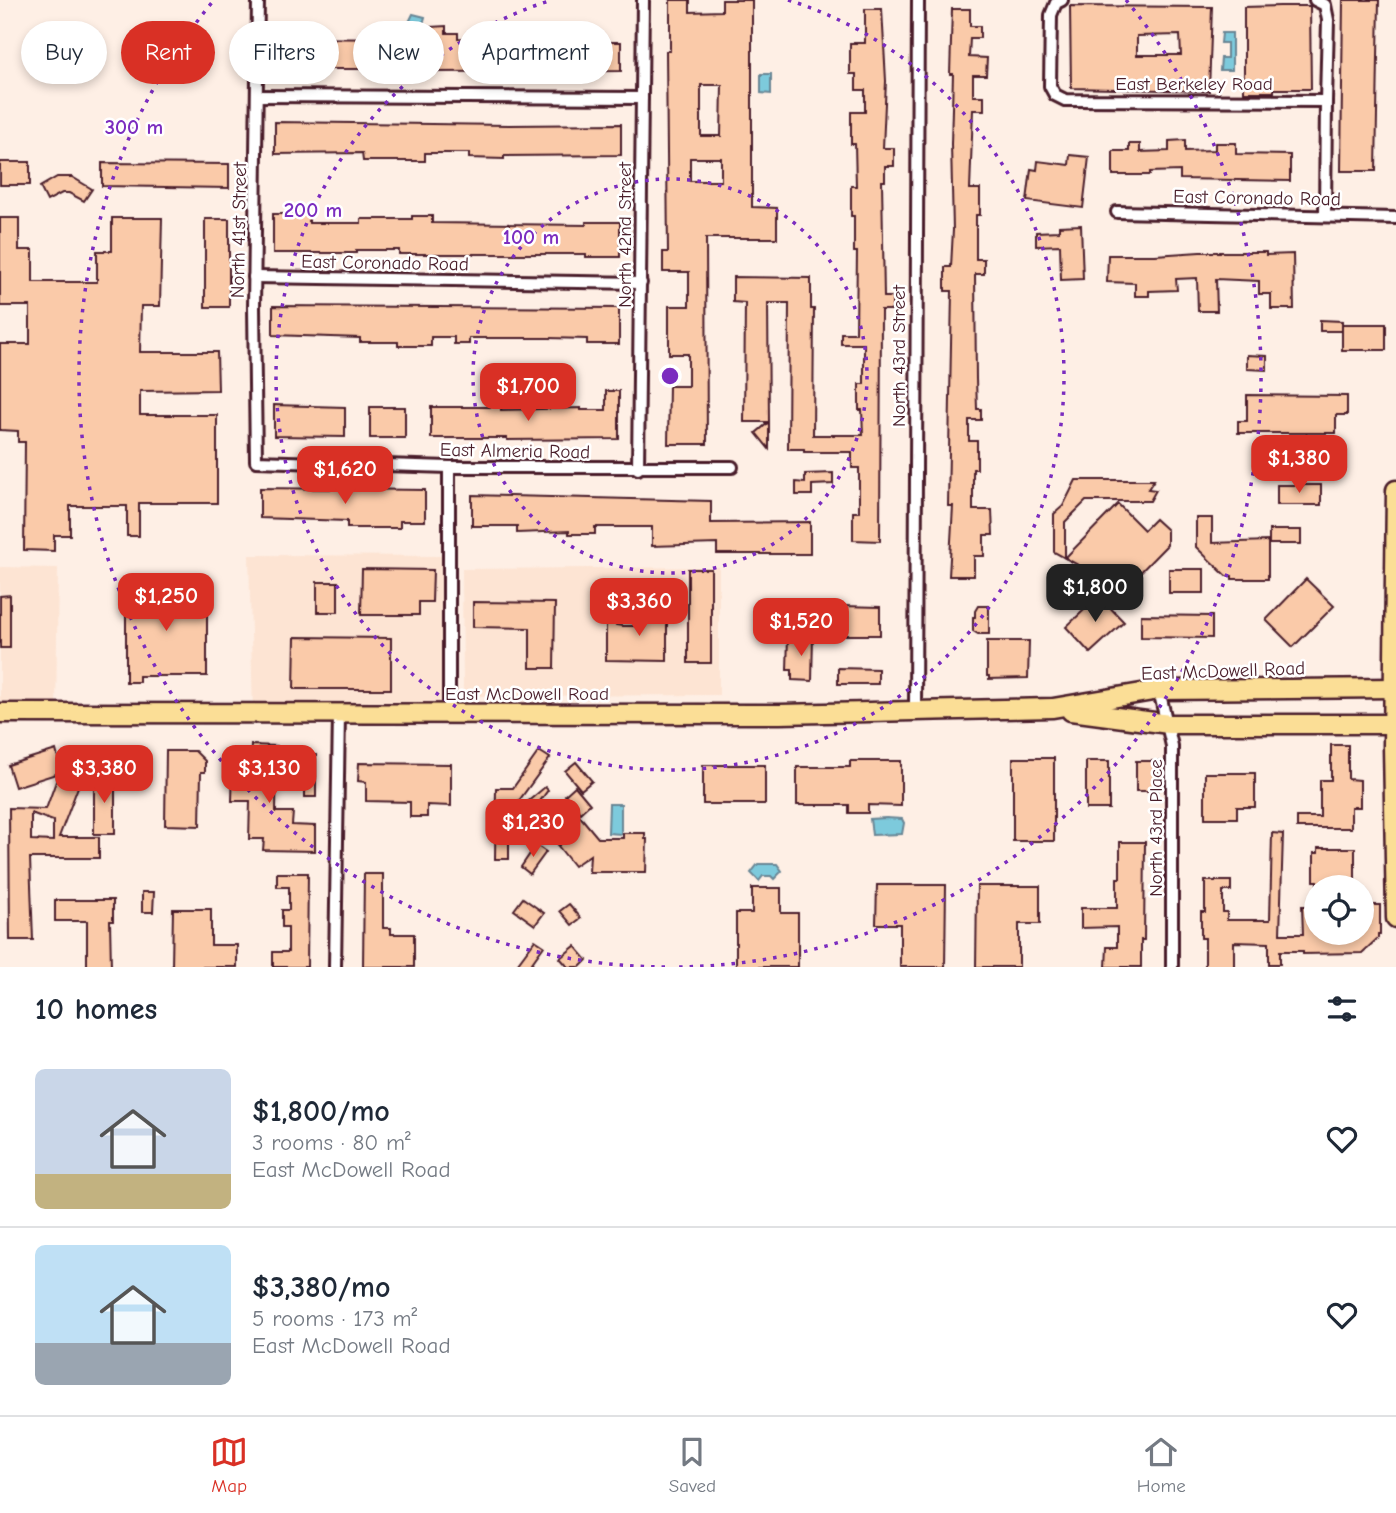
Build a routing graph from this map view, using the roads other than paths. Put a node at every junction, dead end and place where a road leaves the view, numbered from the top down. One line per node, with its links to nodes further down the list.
1 (258, 0): 6 (street, North 41st Street)
2 (643, 0): 7 (street, North 42nd Street)
3 (918, 0): 22 (street, North 43rd Street)
4 (1062, 0): 8 (street, East Berkeley Road)
5 (1315, 0): 8 (street)
6 (257, 96): 7 (street); 12 (street, North 41st Street)
7 (642, 98): 13 (street, North 42nd Street)
8 (1326, 101): 10 (street)
9 (1117, 212): 10 (street, East Coronado Road)
10 (1325, 215): 11 (street, East Coronado Road)
11 (1396, 218)
12 (254, 277): 13 (street, East Coronado Road); 14 (street, North 41st Street)
13 (641, 283): 17 (street, North 42nd Street)
14 (256, 461): 15 (street, East Almeria Road)
15 (449, 467): 17 (street, East Almeria Road); 24 (street)
16 (732, 467): 17 (street, East Almeria Road)
17 (638, 469)
18 (1396, 490): 19 (main road)
19 (1394, 688): 20 (main road, East McDowell Road); 27 (main road)
20 (1159, 690): 21 (main road, East McDowell Road); 26 (street, North 43rd Place)
21 (1053, 708): 22 (main road, East McDowell Road); 26 (main road, East McDowell Road)
22 (915, 711): 24 (main road, East McDowell Road)
23 (340, 714): 24 (main road, East McDowell Road); 25 (main road, East McDowell Road); 29 (street)
24 (449, 714)
25 (2, 715)
26 (1169, 724): 27 (main road, East McDowell Road); 30 (street, North 43rd Place)
27 (1394, 724): 28 (main road)
28 (1396, 918)
29 (335, 967)
30 (1172, 967)

